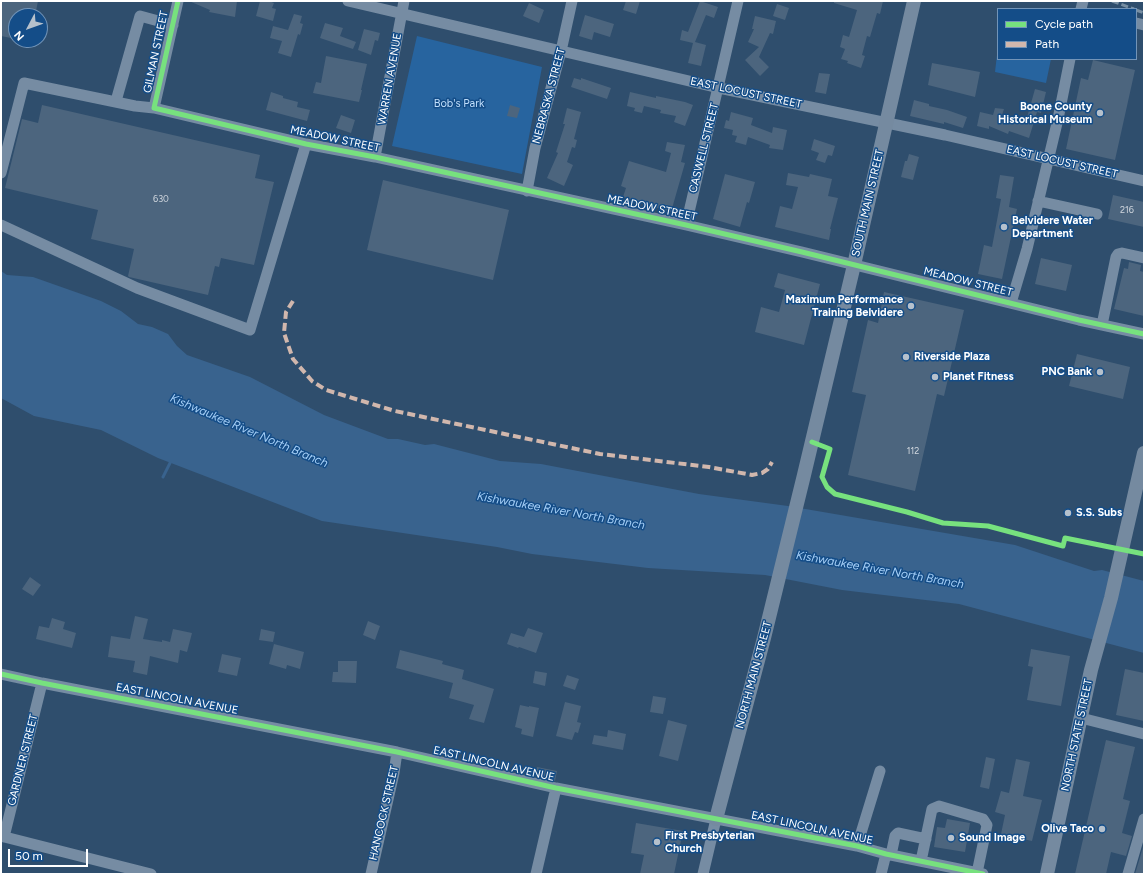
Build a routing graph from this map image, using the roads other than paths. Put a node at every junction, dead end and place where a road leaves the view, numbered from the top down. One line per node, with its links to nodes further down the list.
1 (178, 1): 8 (street, GILMAN STREET)
2 (348, 1): 7 (street, EAST LOCUST STREET)
3 (404, 1): 7 (street, WARREN AVENUE)
4 (572, 1): 9 (street, NEBRASKA STREET)
5 (738, 1): 11 (street, CASWELL STREET)
6 (914, 1): 14 (main road, SOUTH MAIN STREET)
7 (402, 13): 9 (street, EAST LOCUST STREET); 16 (street, WARREN AVENUE)
8 (173, 25): 12 (street); 13 (street, GILMAN STREET)
9 (561, 51): 11 (street, EAST LOCUST STREET); 20 (street, NEBRASKA STREET)
10 (1070, 60): 17 (street)
11 (719, 88): 14 (street, EAST LOCUST STREET); 24 (street, CASWELL STREET)
12 (116, 101): 13 (street, MEADOW STREET); 18 (street, MEADOW STREET)
13 (154, 108): 15 (street, MEADOW STREET)
14 (887, 122): 17 (street, EAST LOCUST STREET); 26 (main road, SOUTH MAIN STREET)
15 (306, 144): 16 (street, MEADOW STREET); 23 (street)
16 (375, 157): 20 (street, MEADOW STREET)
17 (1048, 158): 19 (street, EAST LOCUST STREET); 21 (street)
18 (1, 173)
19 (1144, 181)
20 (527, 191): 24 (street, MEADOW STREET)
21 (1038, 201): 22 (street); 27 (street)
22 (1097, 214)
23 (1, 225)
24 (686, 225): 26 (street, MEADOW STREET)
25 (1144, 258): 28 (street)
26 (854, 264): 27 (street, MEADOW STREET); 31 (main road, SOUTH MAIN STREET)
27 (1011, 302): 28 (street, MEADOW STREET)
28 (1102, 324): 29 (street, MEADOW STREET)
29 (1144, 334)
30 (1144, 453): 34 (main road, NORTH STATE STREET)
31 (804, 475): 39 (main road, NORTH MAIN STREET)
32 (1, 674): 33 (street, EAST LINCOLN AVENUE)
33 (42, 683): 36 (street, EAST LINCOLN AVENUE); 41 (street, GARDNER STREET)
34 (1081, 718): 35 (street); 52 (main road, NORTH STATE STREET)
35 (1144, 734)
36 (397, 752): 38 (street, EAST LINCOLN AVENUE); 48 (street, HANCOCK STREET)
37 (880, 771): 43 (street, EAST LINCOLN AVENUE)
38 (556, 788): 39 (street, EAST LINCOLN AVENUE); 49 (street)
39 (716, 819): 43 (street, EAST LINCOLN AVENUE); 50 (street, NORTH MAIN STREET)
40 (1144, 819): 53 (street)
41 (3, 836): 47 (street)
42 (926, 839): 44 (street); 45 (street); 46 (street)
43 (857, 846): 44 (street, EAST LINCOLN AVENUE)
44 (888, 855): 45 (street, EAST LINCOLN AVENUE); 51 (street)
45 (921, 862): 46 (street, EAST LINCOLN AVENUE)
46 (980, 873)
47 (152, 874)
48 (370, 874)
49 (536, 874)
50 (704, 874)
51 (882, 874)
52 (1047, 874)
53 (1128, 874)

